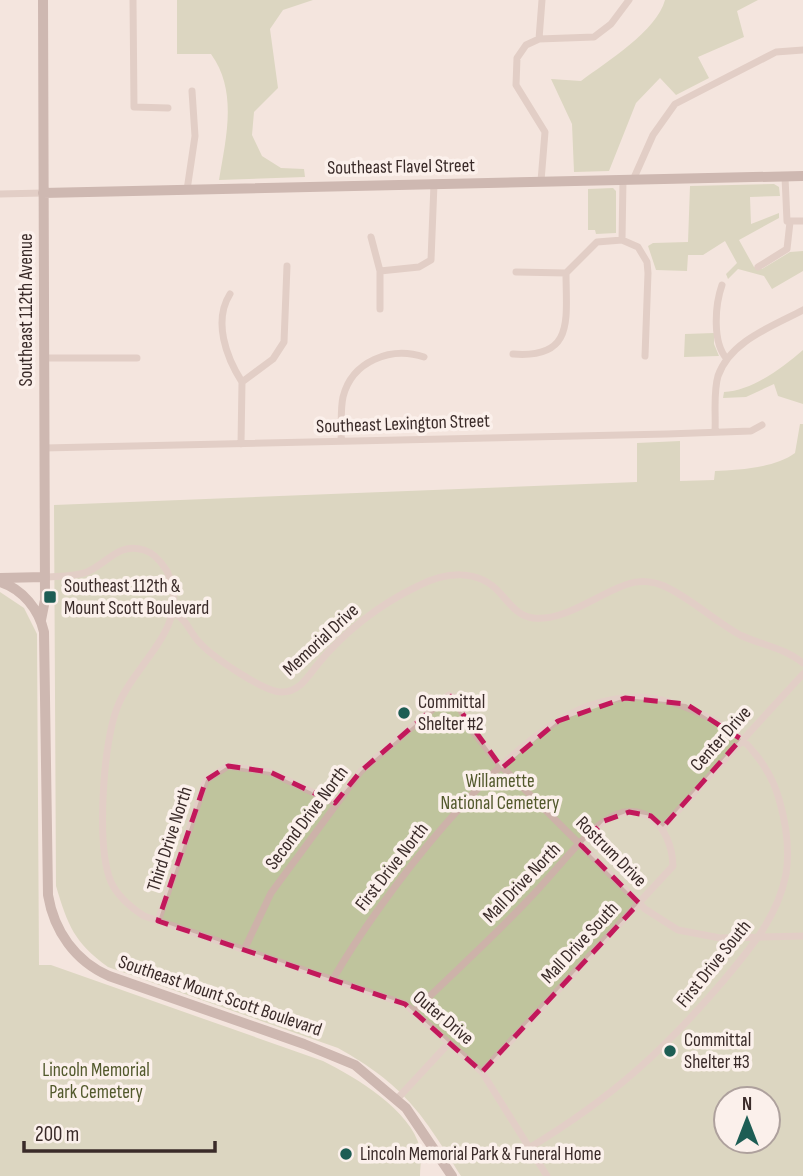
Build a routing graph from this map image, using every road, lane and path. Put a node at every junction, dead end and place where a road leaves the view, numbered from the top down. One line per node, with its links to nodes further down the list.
1 (43, 0): 15 (main road, Southeast 112th Avenue)
2 (133, 0): 8 (street)
3 (542, 0): 5 (street)
4 (629, 0): 5 (street)
5 (540, 38): 12 (street)
6 (803, 50): 11 (street)
7 (192, 91): 14 (street)
8 (168, 108)
9 (803, 176): 10 (main road, Southeast Flavel Street)
10 (785, 177): 11 (main road, Southeast Flavel Street); 18 (street)
11 (628, 180): 12 (main road, Southeast Flavel Street); 20 (street)
12 (541, 181): 13 (main road, Southeast Flavel Street)
13 (434, 184): 14 (main road, Southeast Flavel Street); 23 (street)
14 (187, 190): 15 (main road, Southeast Flavel Street)
15 (43, 193): 16 (street, Southeast Flavel Street); 33 (main road, Southeast 112th Avenue)
16 (0, 194)
17 (803, 221): 18 (street)
18 (790, 222): 22 (street)
19 (371, 237): 23 (street)
20 (622, 240): 25 (street); 31 (street)
21 (286, 266): 36 (street)
22 (758, 267)
23 (380, 271): 28 (street)
24 (516, 272): 25 (street)
25 (566, 273): 30 (street)
26 (722, 285): 35 (street)
27 (230, 294): 36 (street)
28 (380, 309)
29 (803, 310): 35 (street)
30 (513, 354)
31 (645, 356)
32 (424, 357): 39 (street)
33 (43, 358): 34 (street); 41 (main road, Southeast 112th Avenue)
34 (137, 358)
35 (727, 359): 38 (street)
36 (242, 382): 40 (street)
37 (762, 425): 38 (street, Southeast Lexington Street)
38 (715, 432): 39 (street, Southeast Lexington Street)
39 (341, 442): 40 (street, Southeast Lexington Street)
40 (241, 444): 41 (street, Southeast Lexington Street)
41 (44, 448): 42 (main road, Southeast 112th Avenue)
42 (45, 577): 43 (main road); 44 (street); 45 (main road, Southeast 112th Avenue)
43 (0, 580): 45 (main road)
44 (174, 613): 46 (street, Memorial Drive); 55 (street, Outer Drive)
45 (41, 620): 63 (main road, Southeast Mount Scott Boulevard)
46 (803, 663)
47 (803, 674): 49 (street, Center Drive)
48 (449, 695): 50 (street, Rostrum Drive); 51 (street, Second Drive North)
49 (741, 739): 50 (street, First Drive North); 52 (street, Center Drive); 57 (street, First Drive South)
50 (503, 766): 53 (street, Rostrum Drive); 59 (street, First Drive North)
51 (335, 803): 55 (street, Third Drive North); 58 (street, Second Drive North)
52 (663, 827): 53 (street, Mall Drive North); 54 (street, Mall Drive South)
53 (582, 845): 54 (street, Rostrum Drive); 60 (street, Mall Drive North)
54 (639, 903): 57 (street, Rostrum Drive); 62 (street, Mall Drive South)
55 (158, 921): 58 (street, Outer Drive)
56 (803, 936): 57 (street)
57 (760, 937): 64 (street, First Drive South)
58 (244, 950): 59 (street, Outer Drive)
59 (333, 979): 60 (street, Outer Drive)
60 (414, 1011): 61 (street, Outer Drive)
61 (449, 1043): 62 (street, Outer Drive); 63 (street)
62 (482, 1072): 64 (street, Outer Drive)
63 (397, 1099): 65 (main road, Southeast Mount Scott Boulevard)
64 (529, 1148): 66 (street, Outer Drive)
65 (452, 1176)
66 (547, 1176)

